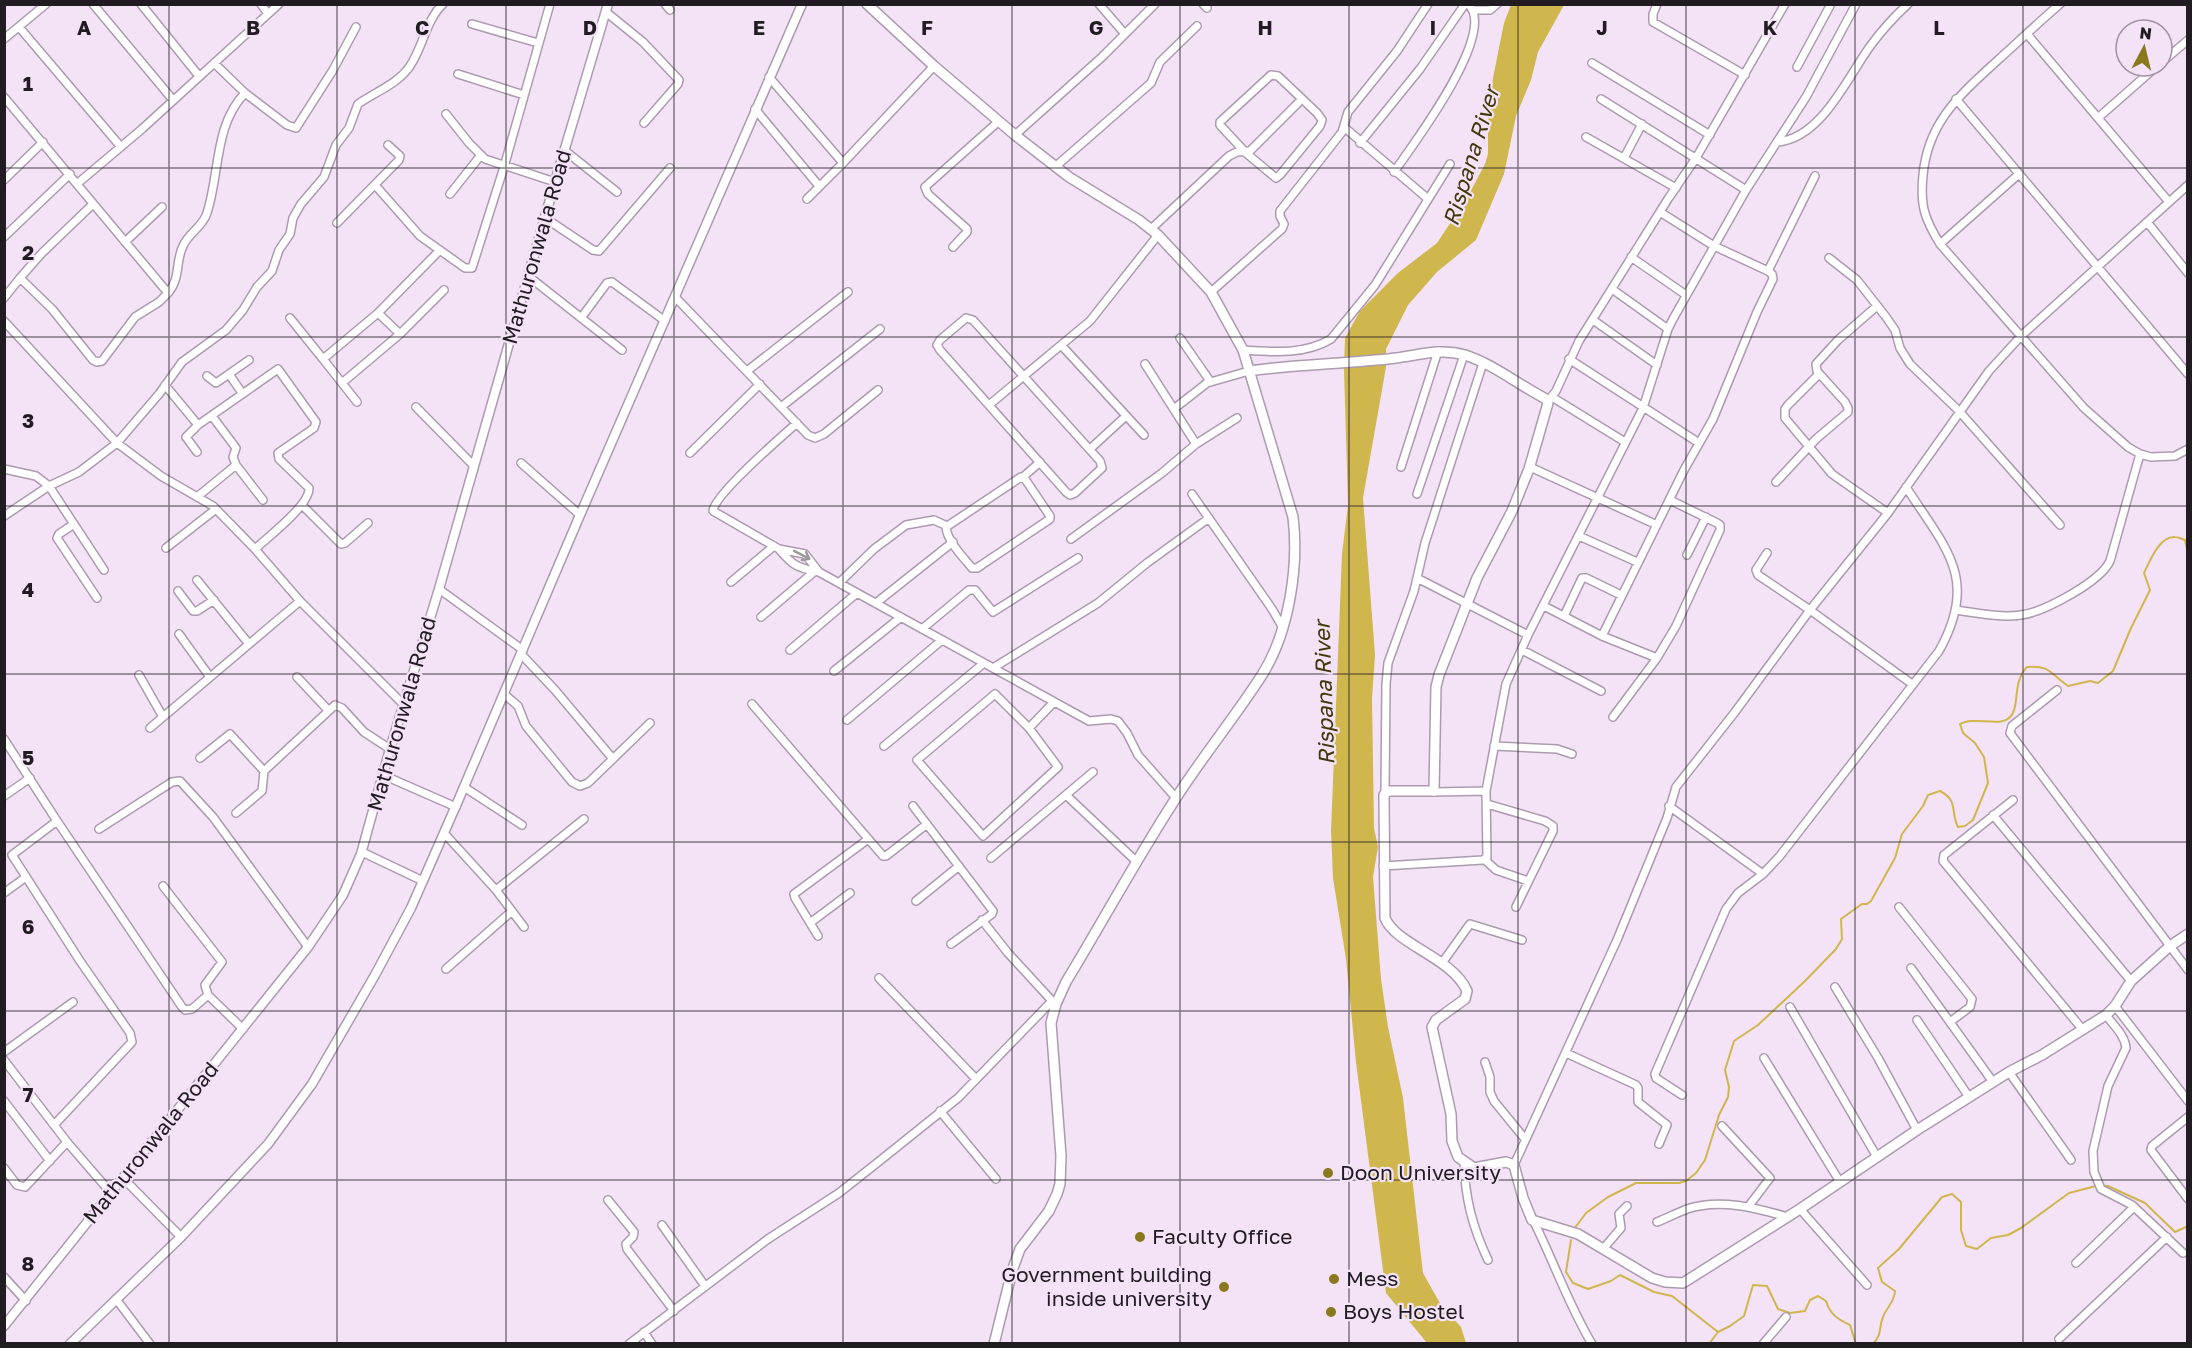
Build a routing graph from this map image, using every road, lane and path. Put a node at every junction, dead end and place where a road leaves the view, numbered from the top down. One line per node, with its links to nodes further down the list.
1 (45, 4): 25 (street)
2 (93, 4): 47 (street)
3 (141, 4): 39 (street)
4 (261, 4): 22 (street)
5 (279, 4): 22 (street)
6 (443, 4): 152 (street)
7 (550, 4): 31 (street)
8 (802, 4): 40 (street)
9 (1099, 4): 27 (street)
10 (1428, 4): 55 (street)
11 (1497, 4): 20 (street)
12 (1657, 4): 38 (street)
13 (1785, 4): 38 (street)
14 (1831, 4): 36 (street)
15 (1856, 4): 60 (street)
16 (1908, 4): 60 (street)
17 (2060, 4): 28 (street)
18 (1152, 5): 27 (street)
19 (871, 6): 35 (main road)
20 (1469, 6): 61 (street); 74 (street)
21 (607, 8): 53 (street); 64 (street, Mathuronwala Road)
22 (268, 14): 33 (street)
23 (472, 24): 31 (street)
24 (1197, 26): 72 (street)
25 (19, 27): 29 (street); 63 (street)
26 (356, 27): 42 (street)
27 (1125, 34): 56 (street)
28 (2027, 34): 46 (street); 51 (street)
29 (4, 39)
30 (2187, 40): 32 (street)
31 (538, 43): 43 (street)
32 (2174, 51)
33 (214, 63): 39 (street); 42 (street)
34 (1592, 63): 57 (street)
35 (934, 66): 52 (main road); 69 (street)
36 (1797, 67)
37 (458, 74): 43 (street)
38 (1745, 75): 57 (street)
39 (199, 76): 47 (street)
40 (769, 77): 49 (street); 69 (street)
41 (2143, 78): 51 (street)
42 (245, 93): 115 (street)
43 (524, 95): 71 (street)
44 (4, 97): 59 (street)
45 (1601, 99): 54 (street)
46 (1956, 99): 76 (street); 100 (street)
47 (173, 100): 63 (street)
48 (1298, 103): 65 (street)
49 (755, 109): 83 (street); 118 (street)
50 (446, 114): 66 (street)
51 (2099, 117): 90 (street)
52 (999, 121): 56 (main road); 102 (street)
53 (644, 123)
54 (1642, 124): 67 (street); 68 (street)
55 (1344, 127): 61 (street); 114 (street)
56 (1015, 135): 72 (main road)
57 (1710, 135): 68 (street)
58 (1586, 136): 67 (street)
59 (43, 142): 75 (street); 78 (street)
60 (1778, 142): 85 (street)
61 (1360, 143): 74 (street)
62 (388, 145): 82 (street)
63 (121, 147): 80 (street)
64 (564, 150): 79 (street, Mathuronwala Road); 86 (street)
65 (1246, 153): 65 (street); 97 (street)
66 (480, 155): 71 (street); 87 (street)
67 (1624, 158): 84 (street)
68 (1696, 158): 84 (street); 85 (street)
69 (843, 163): 83 (street)
70 (1450, 164): 89 (street)
71 (504, 167): 79 (street); 103 (street)
72 (1055, 167): 97 (main road)
73 (670, 168): 94 (street)
74 (1394, 172): 89 (street)
75 (70, 174): 80 (street); 98 (street)
76 (2019, 174): 100 (street); 106 (street)
77 (1815, 176): 107 (street)
78 (4, 180)
79 (555, 182): 94 (street, Mathuronwala Road)
80 (78, 183): 91 (street)
81 (2187, 184): 90 (street)
82 (375, 185): 96 (street); 103 (street)
83 (819, 186): 88 (street)
84 (1676, 188): 93 (street)
85 (1746, 190): 101 (street)
86 (617, 192)
87 (450, 194)
88 (807, 199)
89 (1428, 200): 133 (street)
90 (2169, 201): 95 (street)
91 (93, 204): 99 (street); 110 (street)
92 (162, 207): 99 (street)
93 (1660, 212): 101 (street); 104 (street)
94 (545, 218): 109 (street, Mathuronwala Road)
95 (2147, 222): 106 (street); 108 (street)
96 (337, 223)
97 (1154, 232): 114 (main road); 131 (street)
98 (4, 237)
99 (125, 242): 115 (street)
100 (1940, 244): 129 (street)
101 (1714, 246): 107 (street); 116 (street)
102 (953, 247)
103 (439, 251): 120 (street)
104 (1631, 257): 111 (street); 116 (street)
105 (1829, 258): 119 (street)
106 (2099, 267): 129 (street); 146 (street)
107 (1768, 272): 171 (street)
108 (2187, 273)
109 (528, 276): 122 (street); 182 (street, Mathuronwala Road)
110 (20, 278): 115 (street); 117 (street)
111 (1612, 289): 123 (street); 127 (street)
112 (444, 290): 128 (street)
113 (848, 292): 143 (street)
114 (1211, 292): 133 (main road)
115 (168, 293)
116 (1686, 295): 127 (street)
117 (4, 298)
118 (676, 298): 125 (street); 143 (street)
119 (1877, 306): 145 (street); 162 (street)
120 (378, 313): 128 (street); 136 (street)
121 (290, 318): 136 (street)
122 (581, 318): 125 (street); 132 (street)
123 (1593, 320): 137 (street); 141 (street)
124 (4, 321): 169 (street)
125 (664, 321): 199 (street)
126 (880, 329): 159 (street)
127 (1668, 329): 141 (street)
128 (400, 334): 150 (street)
129 (2021, 336): 162 (street); 178 (street)
130 (1180, 338): 149 (street)
131 (1062, 346): 148 (street); 164 (street)
132 (622, 350)
133 (1243, 350): 142 (main road)
134 (1438, 351): 135 (main road); 142 (main road); 183 (street)
135 (1464, 355): 139 (main road); 191 (street)
136 (323, 359): 150 (street)
137 (1569, 359): 155 (street); 161 (street)
138 (249, 360): 144 (street)
139 (1483, 363): 155 (main road); 220 (street)
140 (1145, 364): 160 (street)
141 (1657, 365): 161 (street)
142 (1249, 371): 149 (street); 239 (main road)
143 (747, 372): 151 (street)
144 (229, 374): 147 (street); 154 (street)
145 (1819, 374): 173 (street); 173 (street)
146 (2187, 374)
147 (207, 376)
148 (1024, 376): 157 (street); 157 (street); 174 (street)
149 (1210, 381): 160 (street)
150 (342, 383): 156 (street)
151 (760, 384): 159 (street); 177 (street)
152 (165, 385): 167 (street); 169 (street)
153 (878, 390): 166 (street)
154 (242, 393): 163 (street); 196 (street)
155 (1550, 399): 170 (street); 184 (main road)
156 (357, 402)
157 (989, 405): 179 (street)
158 (416, 407): 182 (street)
159 (781, 407): 166 (street)
160 (1174, 408): 172 (street)
161 (1643, 408): 170 (street); 171 (street)
162 (1959, 411): 189 (street); 206 (street)
163 (212, 416): 167 (street); 181 (street)
164 (1126, 416): 168 (street); 174 (street)
165 (1236, 418): 172 (street)
166 (797, 423): 212 (street)
167 (198, 425): 176 (street)
168 (1144, 435)
169 (117, 442): 188 (street); 192 (street)
170 (1625, 442): 193 (street)
171 (1699, 443): 195 (street)
172 (1196, 444): 209 (street)
173 (1808, 446): 187 (street); 198 (street)
174 (1090, 449): 179 (street)
175 (2187, 450): 178 (street)
176 (197, 452)
177 (690, 453)
178 (2140, 454): 235 (street)
179 (1040, 462): 186 (street)
180 (521, 463): 199 (street)
181 (236, 465): 192 (street); 194 (street)
182 (474, 466): 224 (street, Mathuronwala Road)
183 (1401, 467)
184 (1530, 467): 193 (street); 232 (main road)
185 (4, 469): 188 (street)
186 (1023, 477): 207 (street); 210 (street)
187 (1776, 482)
188 (49, 486): 200 (street); 204 (street)
189 (1906, 487): 198 (street); 235 (street)
190 (1192, 494): 202 (street)
191 (1417, 494)
192 (197, 496): 197 (street)
193 (1599, 497): 205 (street); 208 (street)
194 (263, 500)
195 (1670, 500): 201 (street); 205 (street)
196 (302, 505): 203 (street); 213 (street)
197 (216, 509): 211 (street); 213 (street)
198 (1888, 513): 234 (street)
199 (580, 515): 248 (street)
200 (4, 516)
201 (1706, 517): 215 (street); 249 (street)
202 (1209, 518): 239 (street); 251 (street)
203 (368, 523)
204 (74, 524): 218 (street); 228 (street)
205 (1657, 525): 217 (street)
206 (2060, 525)
207 (947, 526): 210 (street); 223 (street)
208 (1580, 536): 217 (street); 233 (street)
209 (1071, 539)
210 (953, 542): 231 (street)
211 (166, 548)
212 (777, 548): 219 (street); 219 (street, one-way to 219); 222 (street)
213 (255, 549): 230 (street)
214 (1767, 554): 234 (street)
215 (1686, 555)
216 (1078, 558): 240 (street)
217 (1637, 562): 227 (street)
218 (104, 570)
219 (817, 571): 223 (street); 237 (street)
220 (1417, 578): 232 (street); 283 (street)
221 (197, 580): 229 (street)
222 (731, 582)
223 (839, 583): 226 (street)
224 (439, 589): 248 (street); 261 (street, Mathuronwala Road)
225 (178, 591): 229 (street)
226 (857, 593): 231 (street); 246 (street)
227 (1621, 595): 236 (street); 243 (street)
228 (97, 598)
229 (213, 600): 245 (street)
230 (300, 601): 245 (street); 261 (street)
231 (876, 603): 238 (street)
232 (1467, 603): 242 (street); 284 (main road)
233 (1544, 606): 236 (street); 242 (street)
234 (1810, 610): 256 (street); 291 (street)
235 (1956, 610): 256 (street)
236 (1564, 616): 243 (street)
237 (761, 617)
238 (901, 617): 240 (street); 252 (street)
239 (1283, 628): 287 (main road)
240 (922, 629): 244 (street)
241 (179, 634): 254 (street)
242 (1528, 635): 247 (street)
243 (1602, 636): 249 (street)
244 (942, 640): 250 (street); 266 (street)
245 (249, 644): 254 (street)
246 (790, 650)
247 (1522, 650): 258 (street); 272 (street)
248 (522, 652): 259 (street); 276 (street)
249 (1657, 658): 265 (street)
250 (984, 663): 251 (street); 271 (street)
251 (993, 668): 260 (street)
252 (834, 671)
253 (139, 675): 264 (street)
254 (210, 677): 264 (street)
255 (297, 677): 263 (street)
256 (1912, 684): 310 (street)
257 (2057, 690): 329 (street)
258 (1600, 692)
259 (504, 694): 276 (street); 281 (street)
260 (1054, 702): 269 (street); 287 (street)
261 (403, 704): 273 (street, Mathuronwala Road)
262 (752, 704): 301 (street)
263 (328, 711): 273 (street); 277 (street)
264 (163, 717): 268 (street)
265 (1614, 717)
266 (847, 720)
267 (650, 723): 276 (street)
268 (150, 728)
269 (1029, 728): 269 (street)
270 (4, 739): 280 (street)
271 (884, 746)
272 (1494, 746): 274 (street); 282 (street)
273 (390, 749): 279 (street, Mathuronwala Road)
274 (1572, 754)
275 (200, 758): 277 (street)
276 (613, 759)
277 (264, 771): 293 (street)
278 (1093, 772): 285 (street)
279 (383, 775): 292 (street); 303 (street, Mathuronwala Road)
280 (30, 778): 286 (street); 296 (street)
281 (464, 787): 292 (street); 298 (street)
282 (1486, 791): 284 (street); 289 (street)
283 (1385, 792): 284 (main road); 309 (main road)
284 (1434, 792)
285 (1066, 795): 305 (street); 307 (street)
286 (4, 796)
287 (1176, 798): 307 (main road)
288 (2013, 800): 294 (street)
289 (1487, 804): 306 (street); 313 (street)
290 (913, 806): 297 (street)
291 (1669, 806): 310 (street); 349 (street)
292 (456, 807): 300 (street)
293 (236, 813)
294 (1993, 815): 336 (street); 347 (street)
295 (584, 819): 315 (street)
296 (57, 821): 304 (street); 338 (street)
297 (927, 824): 301 (street); 308 (street)
298 (522, 825)
299 (99, 829): 330 (street)
300 (444, 832): 312 (street); 315 (street)
301 (867, 840): 323 (street)
302 (4, 850): 304 (street)
303 (362, 852): 312 (street); 330 (street, Mathuronwala Road)
304 (12, 854): 311 (street)
305 (991, 858)
306 (1484, 859): 309 (street); 313 (street)
307 (1137, 862): 340 (main road)
308 (959, 866): 318 (street); 322 (street)
309 (1383, 866): 331 (main road)
310 (1763, 874): 356 (street)
311 (26, 877): 316 (street); 362 (street)
312 (423, 881): 388 (street)
313 (1528, 881): 319 (street)
314 (163, 886): 338 (street)
315 (496, 890): 321 (street)
316 (4, 893)
317 (850, 893): 323 (street)
318 (916, 901)
319 (1516, 907)
320 (1899, 907): 345 (street)
321 (512, 911): 324 (street); 333 (street)
322 (982, 920): 328 (street); 340 (street)
323 (810, 923): 326 (street)
324 (524, 927)
325 (2187, 934): 329 (main road)
326 (818, 936)
327 (1522, 940): 331 (street)
328 (951, 944)
329 (2170, 946): 334 (street); 336 (main road)
330 (309, 947): 346 (street, Mathuronwala Road)
331 (1442, 963): 371 (main road)
332 (1911, 968): 345 (street)
333 (446, 969)
334 (2187, 970)
335 (879, 978): 354 (street)
336 (2131, 981): 341 (main road)
337 (1835, 987): 364 (street)
338 (207, 995): 346 (street)
339 (73, 1002): 348 (street)
340 (1054, 1003): 354 (street); 408 (main road)
341 (2115, 1006): 343 (main road); 359 (street)
342 (1790, 1007): 368 (street)
343 (2106, 1015): 347 (main road); 382 (street)
344 (1917, 1020): 357 (street)
345 (1950, 1023): 355 (street)
346 (243, 1029): 374 (street, Mathuronwala Road)
347 (2083, 1030): 353 (main road)
348 (4, 1052)
349 (1566, 1053): 365 (street); 367 (street)
350 (1764, 1058): 376 (street)
351 (4, 1060): 362 (street)
352 (1485, 1062): 365 (street)
353 (2009, 1072): 355 (main road); 369 (street)
354 (976, 1079): 360 (street)
355 (1993, 1082): 357 (main road)
356 (1682, 1095)
357 (1969, 1097): 364 (main road)
358 (4, 1101): 370 (street)
359 (2187, 1101)
360 (940, 1111): 375 (street); 396 (street)
361 (2187, 1117): 378 (street)
362 (55, 1124): 366 (street)
363 (1722, 1126): 381 (street)
364 (1917, 1130): 368 (main road)
365 (1525, 1139): 372 (street)
366 (67, 1142): 370 (street); 377 (street)
367 (1659, 1144)
368 (1877, 1156): 376 (main road)
369 (2071, 1160)
370 (50, 1161): 373 (street)
371 (1464, 1161): 372 (main road); 392 (street)
372 (1514, 1165): 385 (main road)
373 (4, 1168)
374 (123, 1178): 377 (street, Mathuronwala Road); 388 (street)
375 (996, 1179)
376 (1840, 1182): 383 (main road)
377 (111, 1192): 398 (street, Mathuronwala Road)
378 (2187, 1199)
379 (608, 1200): 399 (street)
380 (1627, 1206): 390 (street)
381 (1748, 1207): 384 (street); 386 (street)
382 (2134, 1207): 389 (street); 393 (street)
383 (1800, 1209): 384 (main road); 395 (street)
384 (1788, 1217): 390 (main road)
385 (1534, 1222): 390 (main road); 409 (street)
386 (1658, 1222)
387 (662, 1225): 396 (street)
388 (181, 1237): 397 (street)
389 (2167, 1237): 391 (street); 403 (street)
390 (1603, 1248)
391 (2183, 1253)
392 (1488, 1260)
393 (2076, 1263)
394 (4, 1276): 398 (street)
395 (1867, 1285)
396 (705, 1287): 399 (street)
397 (116, 1299): 404 (street); 405 (street)
398 (26, 1301): 401 (street, Mathuronwala Road)
399 (674, 1311): 402 (street)
400 (1786, 1317): 410 (street)
401 (4, 1326)
402 (644, 1332): 406 (street); 407 (street)
403 (2059, 1339)
404 (70, 1344)
405 (150, 1344)
406 (629, 1344)
407 (652, 1344)
408 (994, 1344)
409 (1592, 1344)
410 (1763, 1344)

